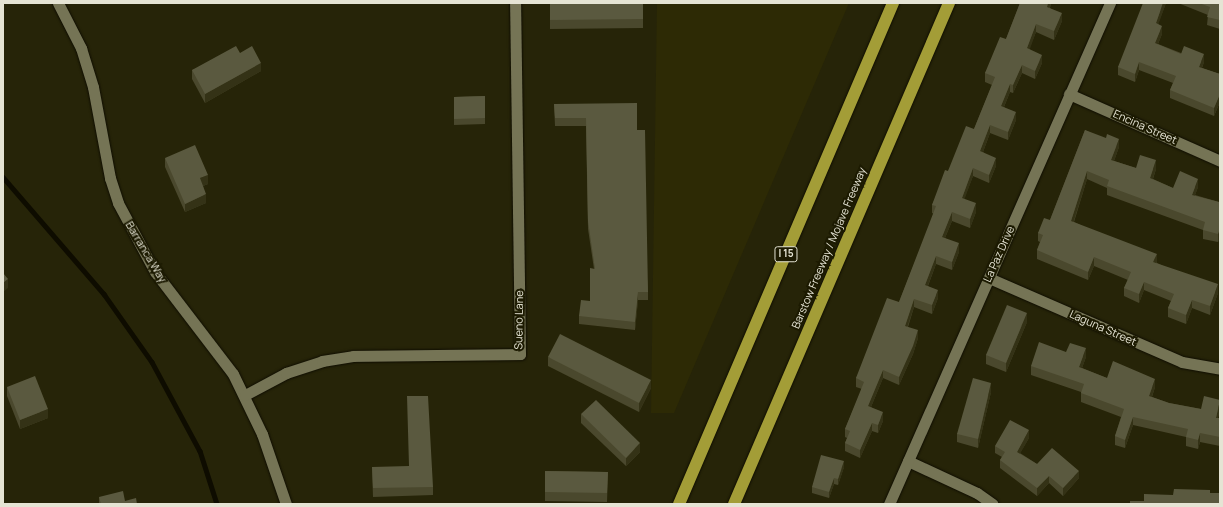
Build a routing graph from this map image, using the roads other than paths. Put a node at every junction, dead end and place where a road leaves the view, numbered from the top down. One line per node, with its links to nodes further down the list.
1 (58, 3): 10 (street, Barranca Way)
2 (515, 3): 10 (street, Sueno Lane)
3 (893, 3): 13 (highway, I 15)
4 (949, 3): 14 (highway, Barstow Freeway / Mojave Freeway)
5 (1110, 3): 6 (street, La Paz Drive)
6 (1070, 94): 7 (street, Encina Street); 8 (street, La Paz Drive)
7 (1220, 161)
8 (989, 278): 9 (street, Laguna Street); 11 (street, La Paz Drive)
9 (1220, 369)
10 (245, 395): 12 (street, Barranca Way)
11 (908, 461): 15 (street, La Paz Drive); 16 (street)
12 (286, 504)
13 (679, 504)
14 (734, 504)
15 (889, 504)
16 (992, 504)

